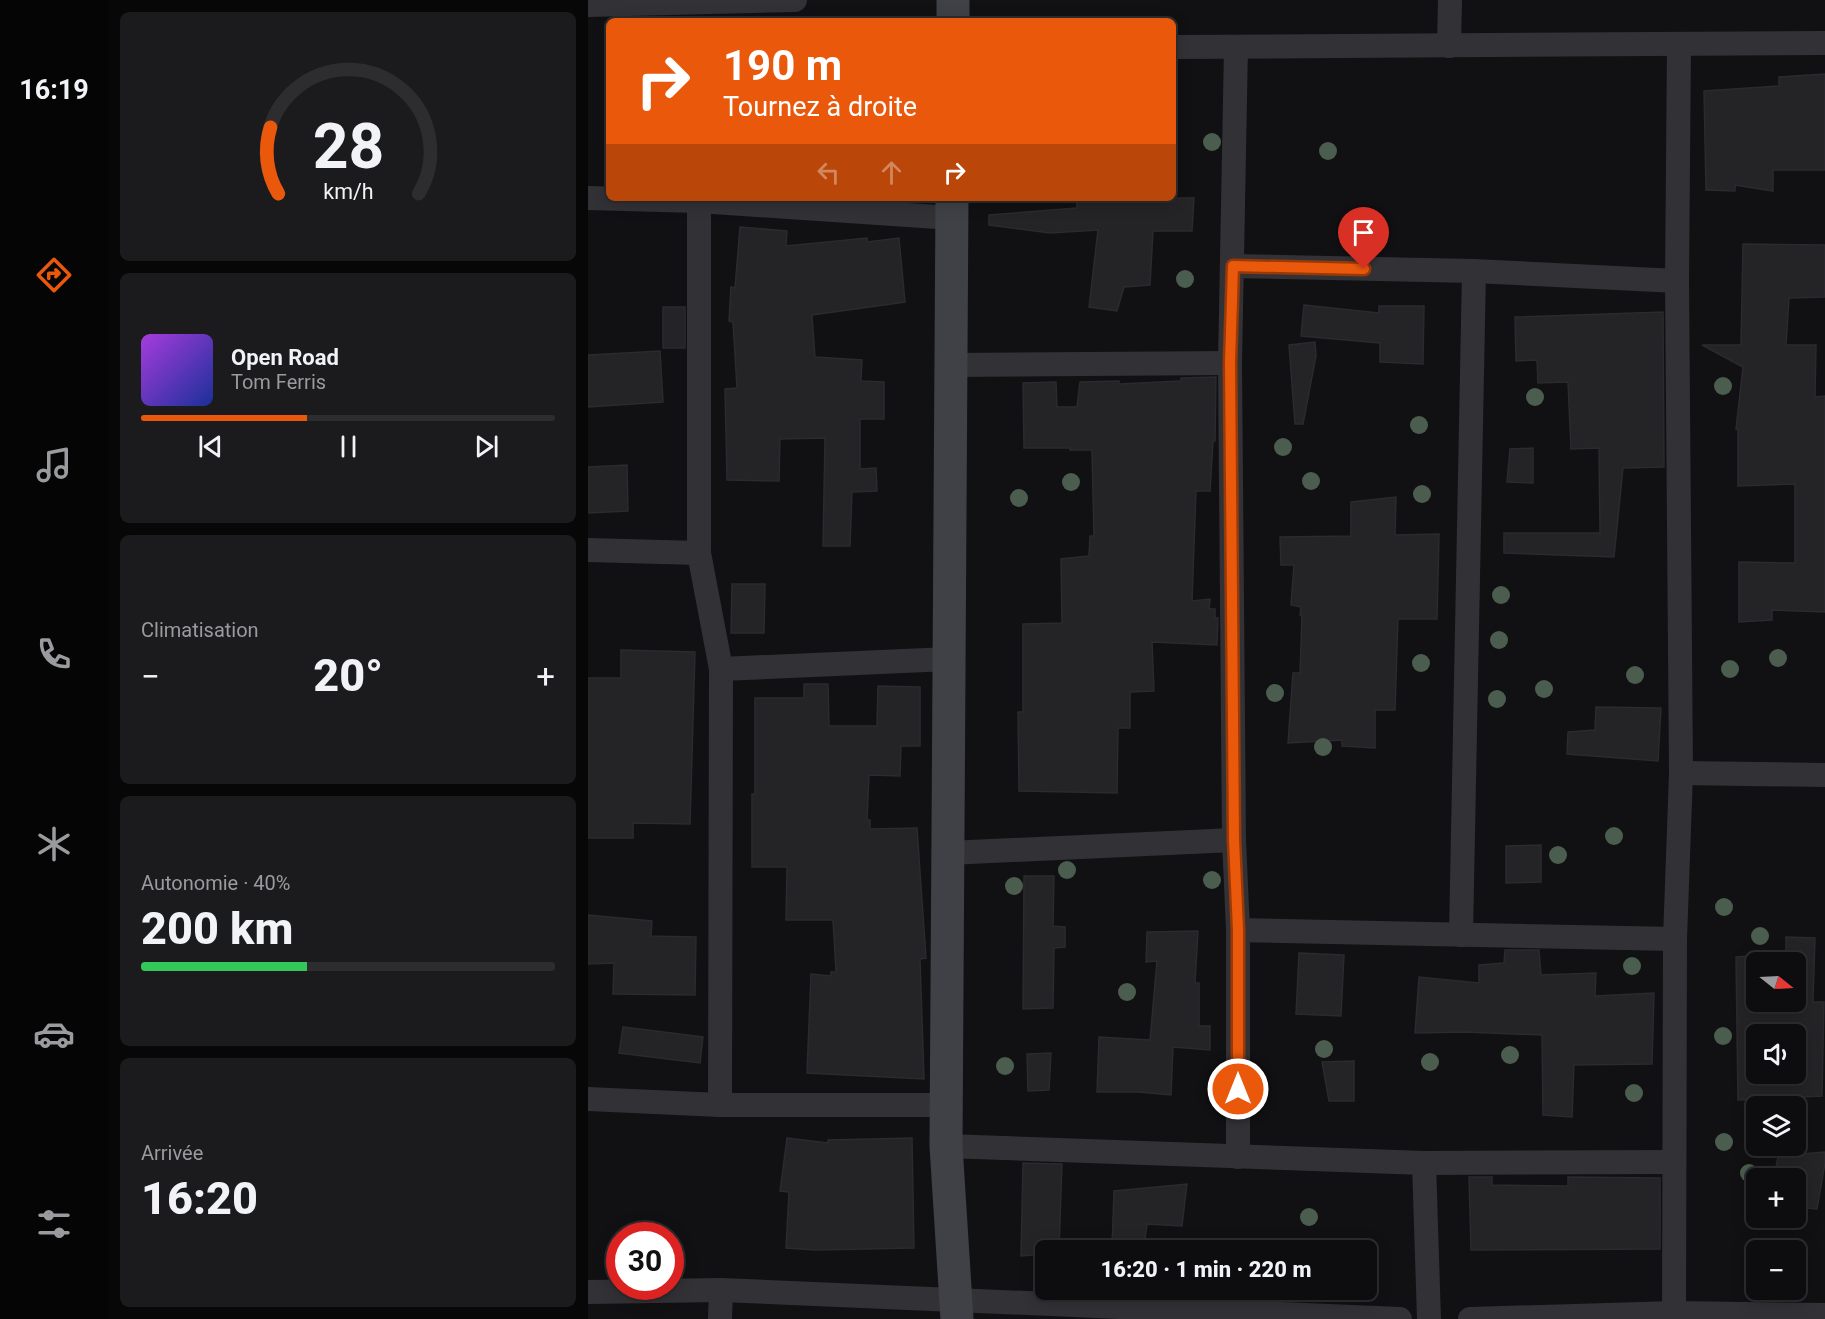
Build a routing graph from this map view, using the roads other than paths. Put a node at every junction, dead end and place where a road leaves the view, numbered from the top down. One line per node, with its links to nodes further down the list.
1 (795, 0): 4 (street)
2 (953, 0): 6 (street)
3 (1450, 0): 9 (street)
4 (688, 2): 5 (street)
5 (588, 5)
6 (953, 18)
7 (1679, 44): 8 (street); 9 (street); 18 (street)
8 (1825, 44)
9 (1449, 46): 11 (street)
10 (1176, 47): 11 (street)
11 (1236, 47): 16 (street)
12 (588, 198): 13 (street)
13 (606, 198)
14 (699, 201): 15 (street); 22 (street)
15 (952, 208): 20 (street)
16 (1233, 266): 17 (street); 19 (street)
17 (1474, 271): 18 (street); 30 (street)
18 (1677, 281): 25 (street)
19 (1230, 363): 20 (street); 27 (street)
20 (951, 365): 23 (street)
21 (588, 550): 22 (street)
22 (699, 553): 24 (street)
23 (949, 659): 24 (street); 28 (street)
24 (721, 669): 33 (street)
25 (1681, 773): 26 (street); 31 (street)
26 (1825, 775)
27 (1234, 840): 28 (street); 29 (street)
28 (948, 853): 34 (street)
29 (1238, 930): 30 (street); 36 (street)
30 (1461, 935): 31 (street)
31 (1675, 939): 37 (street)
32 (588, 1099): 33 (street)
33 (720, 1105): 34 (street)
34 (946, 1105): 35 (street)
35 (946, 1146): 36 (street); 41 (street)
36 (1238, 1157): 38 (street)
37 (1674, 1162): 38 (street); 43 (street)
38 (1424, 1163): 46 (street)
39 (721, 1290): 40 (street); 41 (street); 44 (street)
40 (588, 1292)
41 (957, 1310): 45 (street)
42 (1825, 1315): 43 (street)
43 (1674, 1316): 47 (street)
44 (720, 1319)
45 (1400, 1319)
46 (1429, 1319)
47 (1470, 1319)

